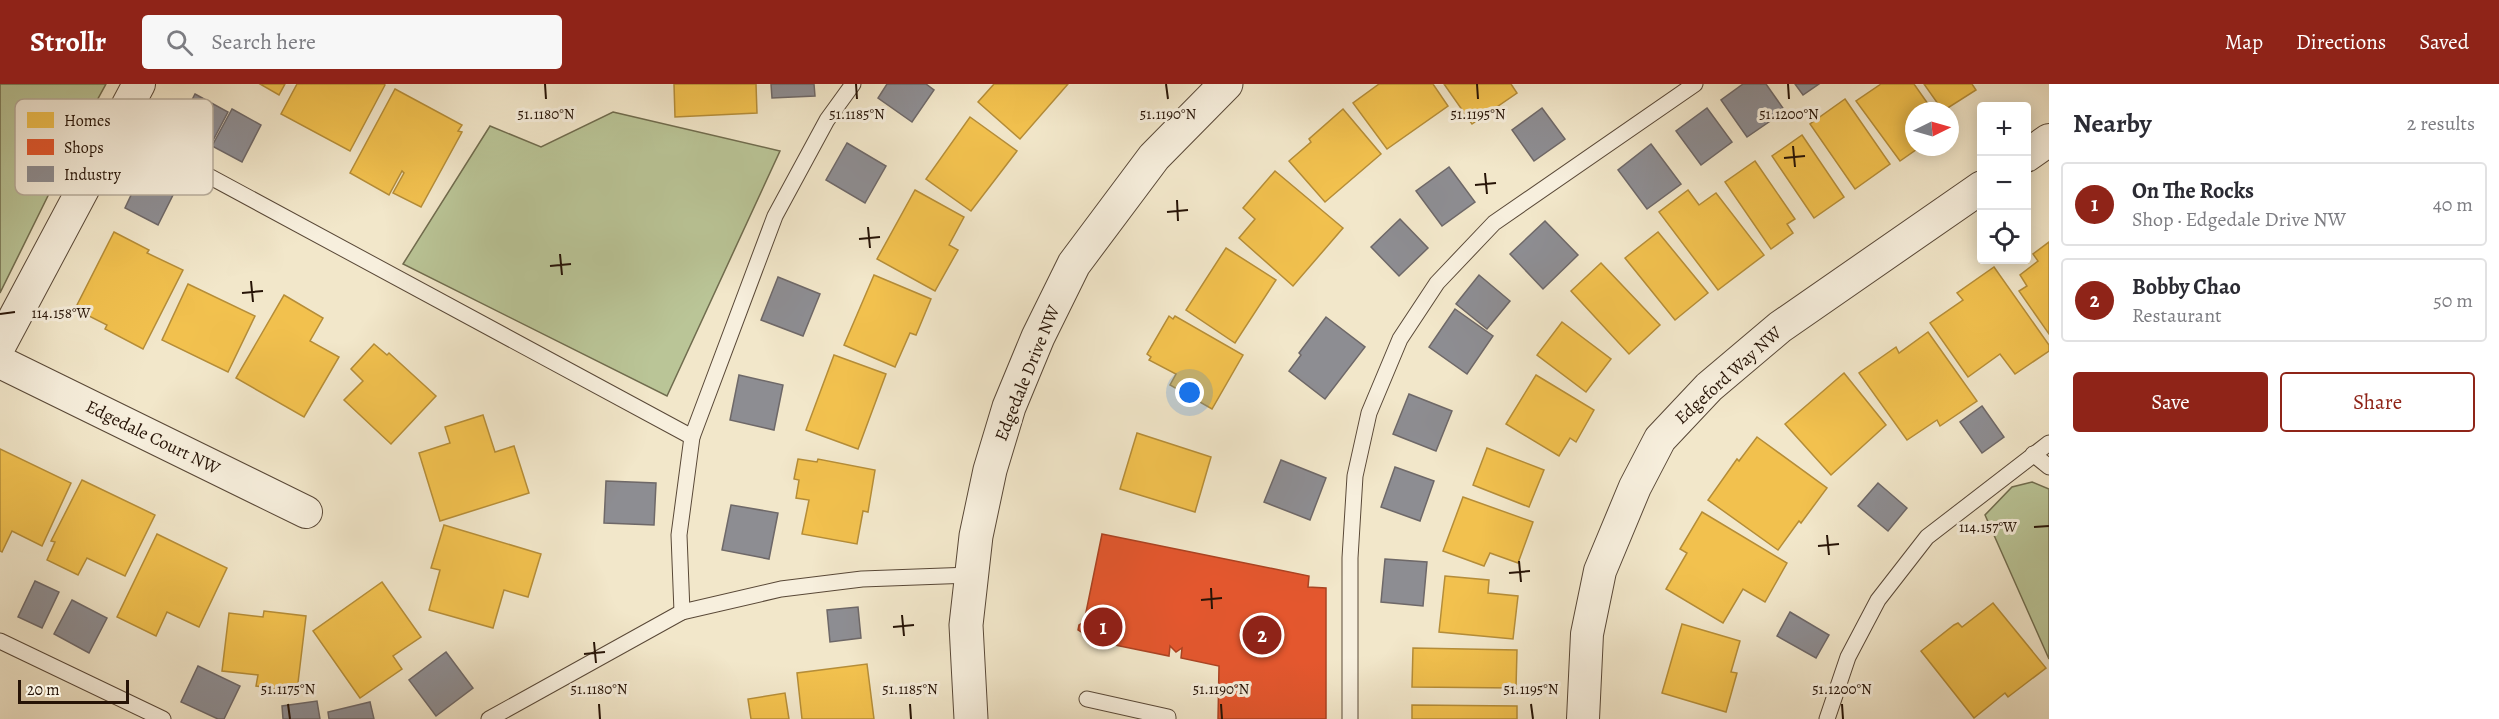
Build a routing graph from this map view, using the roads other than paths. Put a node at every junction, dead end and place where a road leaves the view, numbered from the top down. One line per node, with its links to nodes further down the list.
1 (139, 84): 5 (street)
2 (853, 84): 11 (lane)
3 (1226, 84): 16 (street, Edgedale Drive NW)
4 (1695, 84): 24 (lane)
5 (131, 99)
6 (213, 178): 11 (lane)
7 (1977, 190): 25 (street, Edgeford Way NW)
8 (79, 195): 9 (street)
9 (0, 345)
10 (0, 362): 15 (street, Edgedale Court NW)
11 (692, 437): 17 (lane)
12 (2049, 442): 13 (lane)
13 (2033, 454): 14 (lane); 26 (lane)
14 (2049, 467)
15 (306, 512)
16 (971, 574): 17 (lane); 22 (street, Edgedale Drive NW)
17 (682, 612): 21 (lane)
18 (0, 641): 20 (lane)
19 (1087, 699): 23 (lane)
20 (163, 719)
21 (489, 719)
22 (970, 719)
23 (1168, 719)
24 (1350, 719)
25 (1583, 719)
26 (1827, 719)

